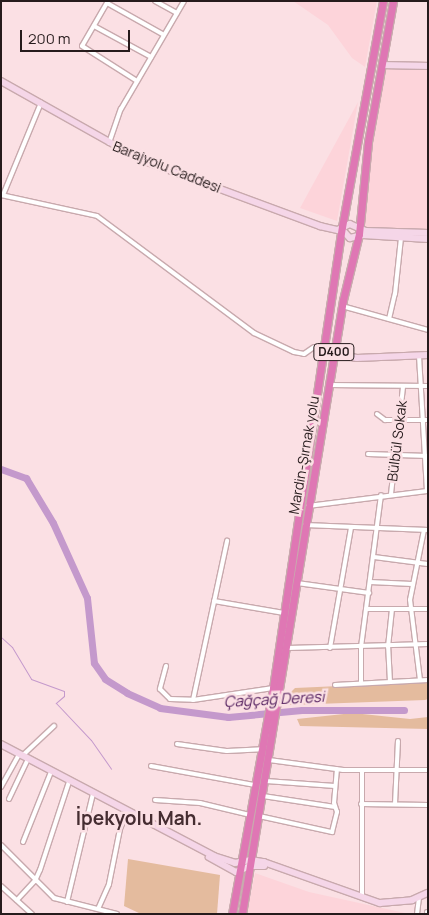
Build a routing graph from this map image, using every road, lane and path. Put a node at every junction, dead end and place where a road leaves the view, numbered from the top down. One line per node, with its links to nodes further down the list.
1 (155, 1): 6 (street)
2 (184, 1): 6 (street)
3 (383, 1): 18 (highway, Mardin-Şırnak yolu)
4 (393, 1): 10 (highway, Mardin-Şırnak yolu / D400)
5 (107, 2): 7 (street); 8 (street)
6 (177, 13): 8 (street)
7 (94, 26): 9 (street); 12 (street)
8 (164, 34): 9 (street)
9 (151, 57): 12 (street)
10 (383, 65): 11 (street); 17 (highway, Mardin-Şırnak yolu / D400)
11 (428, 66)
12 (137, 81): 15 (street)
13 (1, 82): 14 (street, Barajyolu Caddesi)
14 (41, 104): 15 (street, Barajyolu Caddesi); 16 (street)
15 (109, 143): 18 (street, Barajyolu Caddesi)
16 (2, 195): 26 (street)
17 (358, 225): 18 (street, Barajyolu Caddesi); 19 (street); 20 (highway, Mardin-Şırnak yolu / D400)
18 (342, 227): 20 (street); 62 (highway, Mardin-Şırnak yolu)
19 (428, 233)
20 (356, 237): 21 (street); 23 (highway, Mardin-Şırnak yolu / D400)
21 (401, 238): 22 (street); 24 (street)
22 (428, 239)
23 (342, 306): 24 (street); 27 (highway, Mardin-Şırnak yolu / D400)
24 (389, 319): 25 (street)
25 (428, 330)
26 (314, 348)
27 (334, 354): 29 (street); 30 (highway, Mardin-Şırnak yolu / D400)
28 (428, 355): 29 (street)
29 (419, 356): 31 (street)
30 (329, 385): 33 (street); 43 (highway, Mardin-Şırnak yolu / D400)
31 (421, 386): 32 (street); 33 (street); 35 (street)
32 (428, 386)
33 (404, 387): 36 (street, Bülbül Sokak)
34 (377, 414): 36 (street)
35 (425, 420): 36 (street); 38 (street)
36 (399, 421): 39 (street, Bülbül Sokak)
37 (368, 454): 39 (street)
38 (426, 456): 39 (street); 40 (street)
39 (394, 457): 41 (street, Bülbül Sokak)
40 (427, 491): 41 (street)
41 (390, 494): 42 (street)
42 (381, 495): 43 (street); 46 (street)
43 (308, 506): 44 (highway, Mardin-Şırnak yolu / D400)
44 (305, 525): 45 (street); 53 (highway, Mardin-Şırnak yolu / D400)
45 (351, 528): 46 (street); 55 (street)
46 (378, 529): 47 (street); 49 (street)
47 (426, 530): 50 (street)
48 (227, 541): 57 (street)
49 (374, 557): 50 (street); 52 (street)
50 (417, 564): 51 (street); 54 (street)
51 (428, 564)
52 (370, 582): 54 (street); 56 (street)
53 (297, 583): 55 (street); 67 (highway, Mardin-Şırnak yolu / D400)
54 (412, 584): 60 (street)
55 (341, 588): 56 (street); 68 (street)
56 (369, 593): 58 (street)
57 (214, 601): 62 (street); 76 (street)
58 (366, 609): 59 (street); 65 (street)
59 (392, 609): 60 (street); 66 (street)
60 (410, 609): 61 (street); 63 (street)
61 (428, 609)
62 (284, 613): 75 (highway, Mardin-Şırnak yolu)
63 (414, 644): 64 (street); 66 (street); 70 (street)
64 (428, 644)
65 (361, 647): 66 (street); 68 (street); 73 (street)
66 (388, 647): 72 (street)
67 (288, 648): 68 (street); 77 (highway, Mardin-Şırnak yolu / D400)
68 (330, 648)
69 (166, 666): 76 (street)
70 (420, 680): 71 (street); 72 (street)
71 (428, 680)
72 (390, 682): 73 (street)
73 (361, 683): 74 (street)
74 (335, 684)
75 (273, 688): 76 (street); 77 (highway, Mardin-Şırnak yolu)
76 (193, 700)
77 (275, 704): 79 (highway, Mardin-Şırnak yolu / D400)
78 (54, 726): 84 (street)
79 (271, 728): 83 (highway, Mardin-Şırnak yolu); 85 (highway, Mardin-Şırnak yolu)
80 (398, 741): 89 (street)
81 (177, 744): 83 (street)
82 (2, 747): 84 (street)
83 (262, 749): 94 (highway, Mardin-Şırnak yolu)
84 (23, 756): 91 (street); 96 (street); 99 (street)
85 (269, 760): 87 (street); 92 (highway, Mardin-Şırnak yolu)
86 (151, 766): 94 (street)
87 (338, 769): 88 (street); 95 (street)
88 (362, 770): 89 (street); 101 (street)
89 (396, 770): 90 (street); 102 (street)
90 (428, 770)
91 (51, 772): 93 (street); 109 (street)
92 (266, 781): 95 (street); 98 (highway, Mardin-Şırnak yolu)
93 (69, 782): 97 (street); 114 (street)
94 (255, 785): 106 (highway, Mardin-Şırnak yolu)
95 (335, 786): 104 (street)
96 (1, 787)
97 (92, 794): 105 (street); 120 (street)
98 (263, 796): 104 (street); 107 (highway, Mardin-Şırnak yolu)
99 (9, 799)
100 (155, 800): 106 (street)
101 (361, 804): 102 (street); 117 (street)
102 (395, 804): 103 (street)
103 (428, 805)
104 (335, 807): 107 (street)
105 (127, 812): 108 (street); 121 (street)
106 (250, 815): 111 (highway, Mardin-Şırnak yolu)
107 (259, 816): 112 (highway, Mardin-Şırnak yolu)
108 (140, 819): 111 (street); 113 (street)
109 (23, 842)
110 (1, 845): 114 (street)
111 (242, 860): 112 (street); 113 (highway, Mardin-Şırnak yolu)
112 (251, 863): 113 (street); 117 (street); 125 (highway, Mardin-Şırnak yolu)
113 (240, 871): 124 (highway, Mardin-Şırnak yolu)
114 (35, 881): 119 (street); 120 (street)
115 (1, 886): 119 (street)
116 (428, 893): 118 (street)
117 (362, 896): 118 (street)
118 (419, 897): 126 (street)
119 (17, 900): 122 (street)
120 (67, 902): 121 (street)
121 (98, 909): 123 (street)
122 (32, 914)
123 (117, 914)
124 (232, 914)
125 (242, 914)
126 (417, 914)

